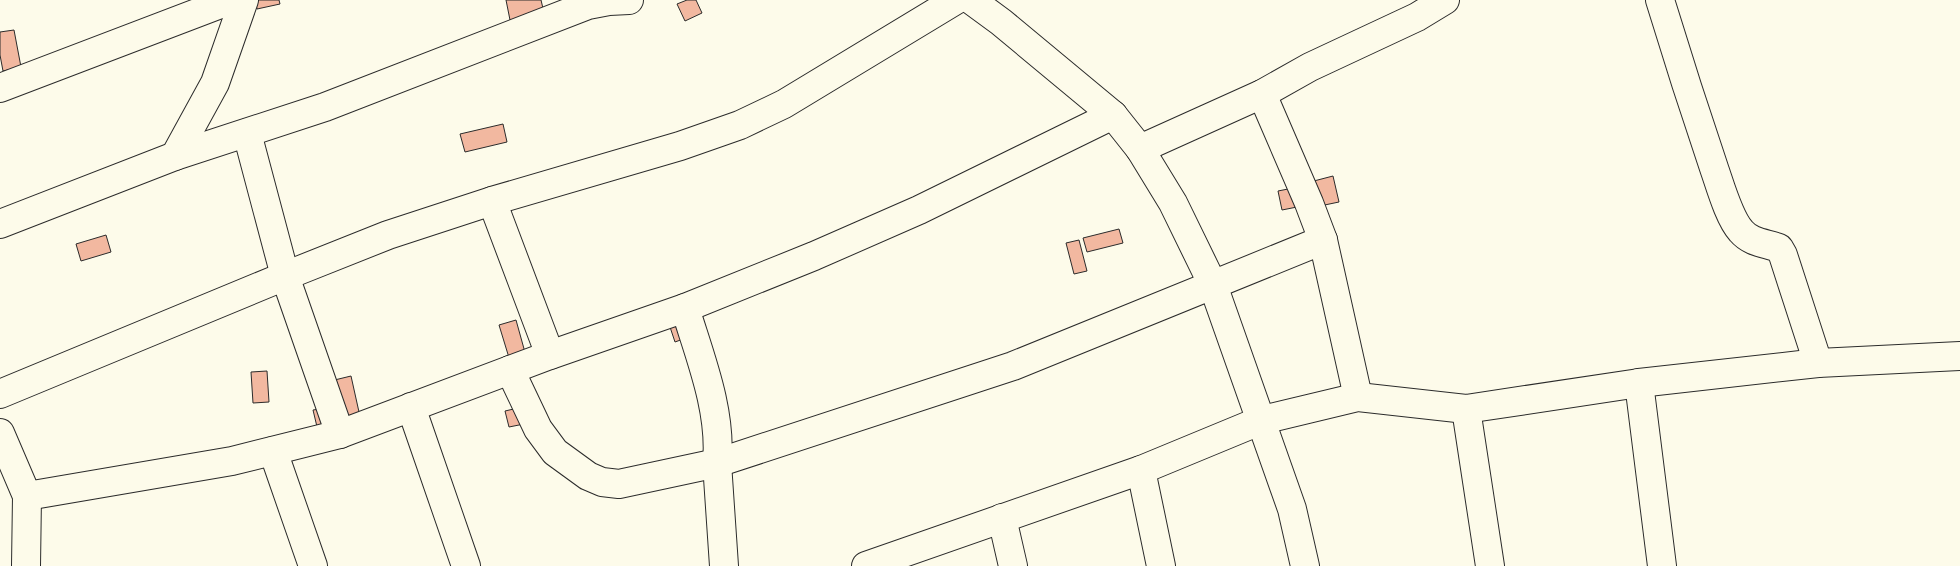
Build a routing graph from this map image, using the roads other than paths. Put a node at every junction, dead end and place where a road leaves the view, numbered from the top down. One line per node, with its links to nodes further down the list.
1 (231, 0): 8 (street)
2 (244, 0): 13 (street)
3 (629, 0): 11 (street)
4 (956, 0): 14 (street)
5 (971, 0): 10 (street)
6 (1445, 0): 9 (street)
7 (1660, 0): 22 (street)
8 (0, 88)
9 (1262, 94): 12 (street); 16 (street)
10 (1113, 115): 12 (street); 19 (street)
11 (247, 132): 13 (street); 17 (street)
12 (1140, 149): 18 (street)
13 (175, 156): 15 (street)
14 (492, 200): 17 (street); 20 (street)
15 (0, 224)
16 (1323, 240): 18 (street); 26 (street)
17 (286, 276): 25 (street); 31 (street)
18 (1213, 285): 29 (street); 33 (street)
19 (685, 308): 20 (street); 33 (street)
20 (550, 355): 23 (street)
21 (1960, 356): 22 (street)
22 (1818, 363): 24 (street)
23 (510, 370): 27 (street); 33 (street)
24 (1639, 383): 28 (street); 46 (street)
25 (0, 394)
26 (1358, 397): 28 (street); 29 (street)
27 (411, 407): 31 (street); 39 (street)
28 (1466, 409): 45 (street)
29 (1262, 420): 34 (street); 44 (street)
30 (0, 433): 35 (street)
31 (340, 434): 32 (street)
32 (273, 451): 35 (street); 38 (street)
33 (717, 463): 40 (street)
34 (1141, 470): 36 (street); 43 (street)
35 (27, 496): 37 (street)
36 (1002, 518): 41 (street); 42 (street)
37 (26, 566)
38 (313, 566)
39 (466, 566)
40 (724, 566)
41 (866, 566)
42 (1013, 566)
43 (1161, 566)
44 (1305, 566)
45 (1490, 566)
46 (1662, 566)

